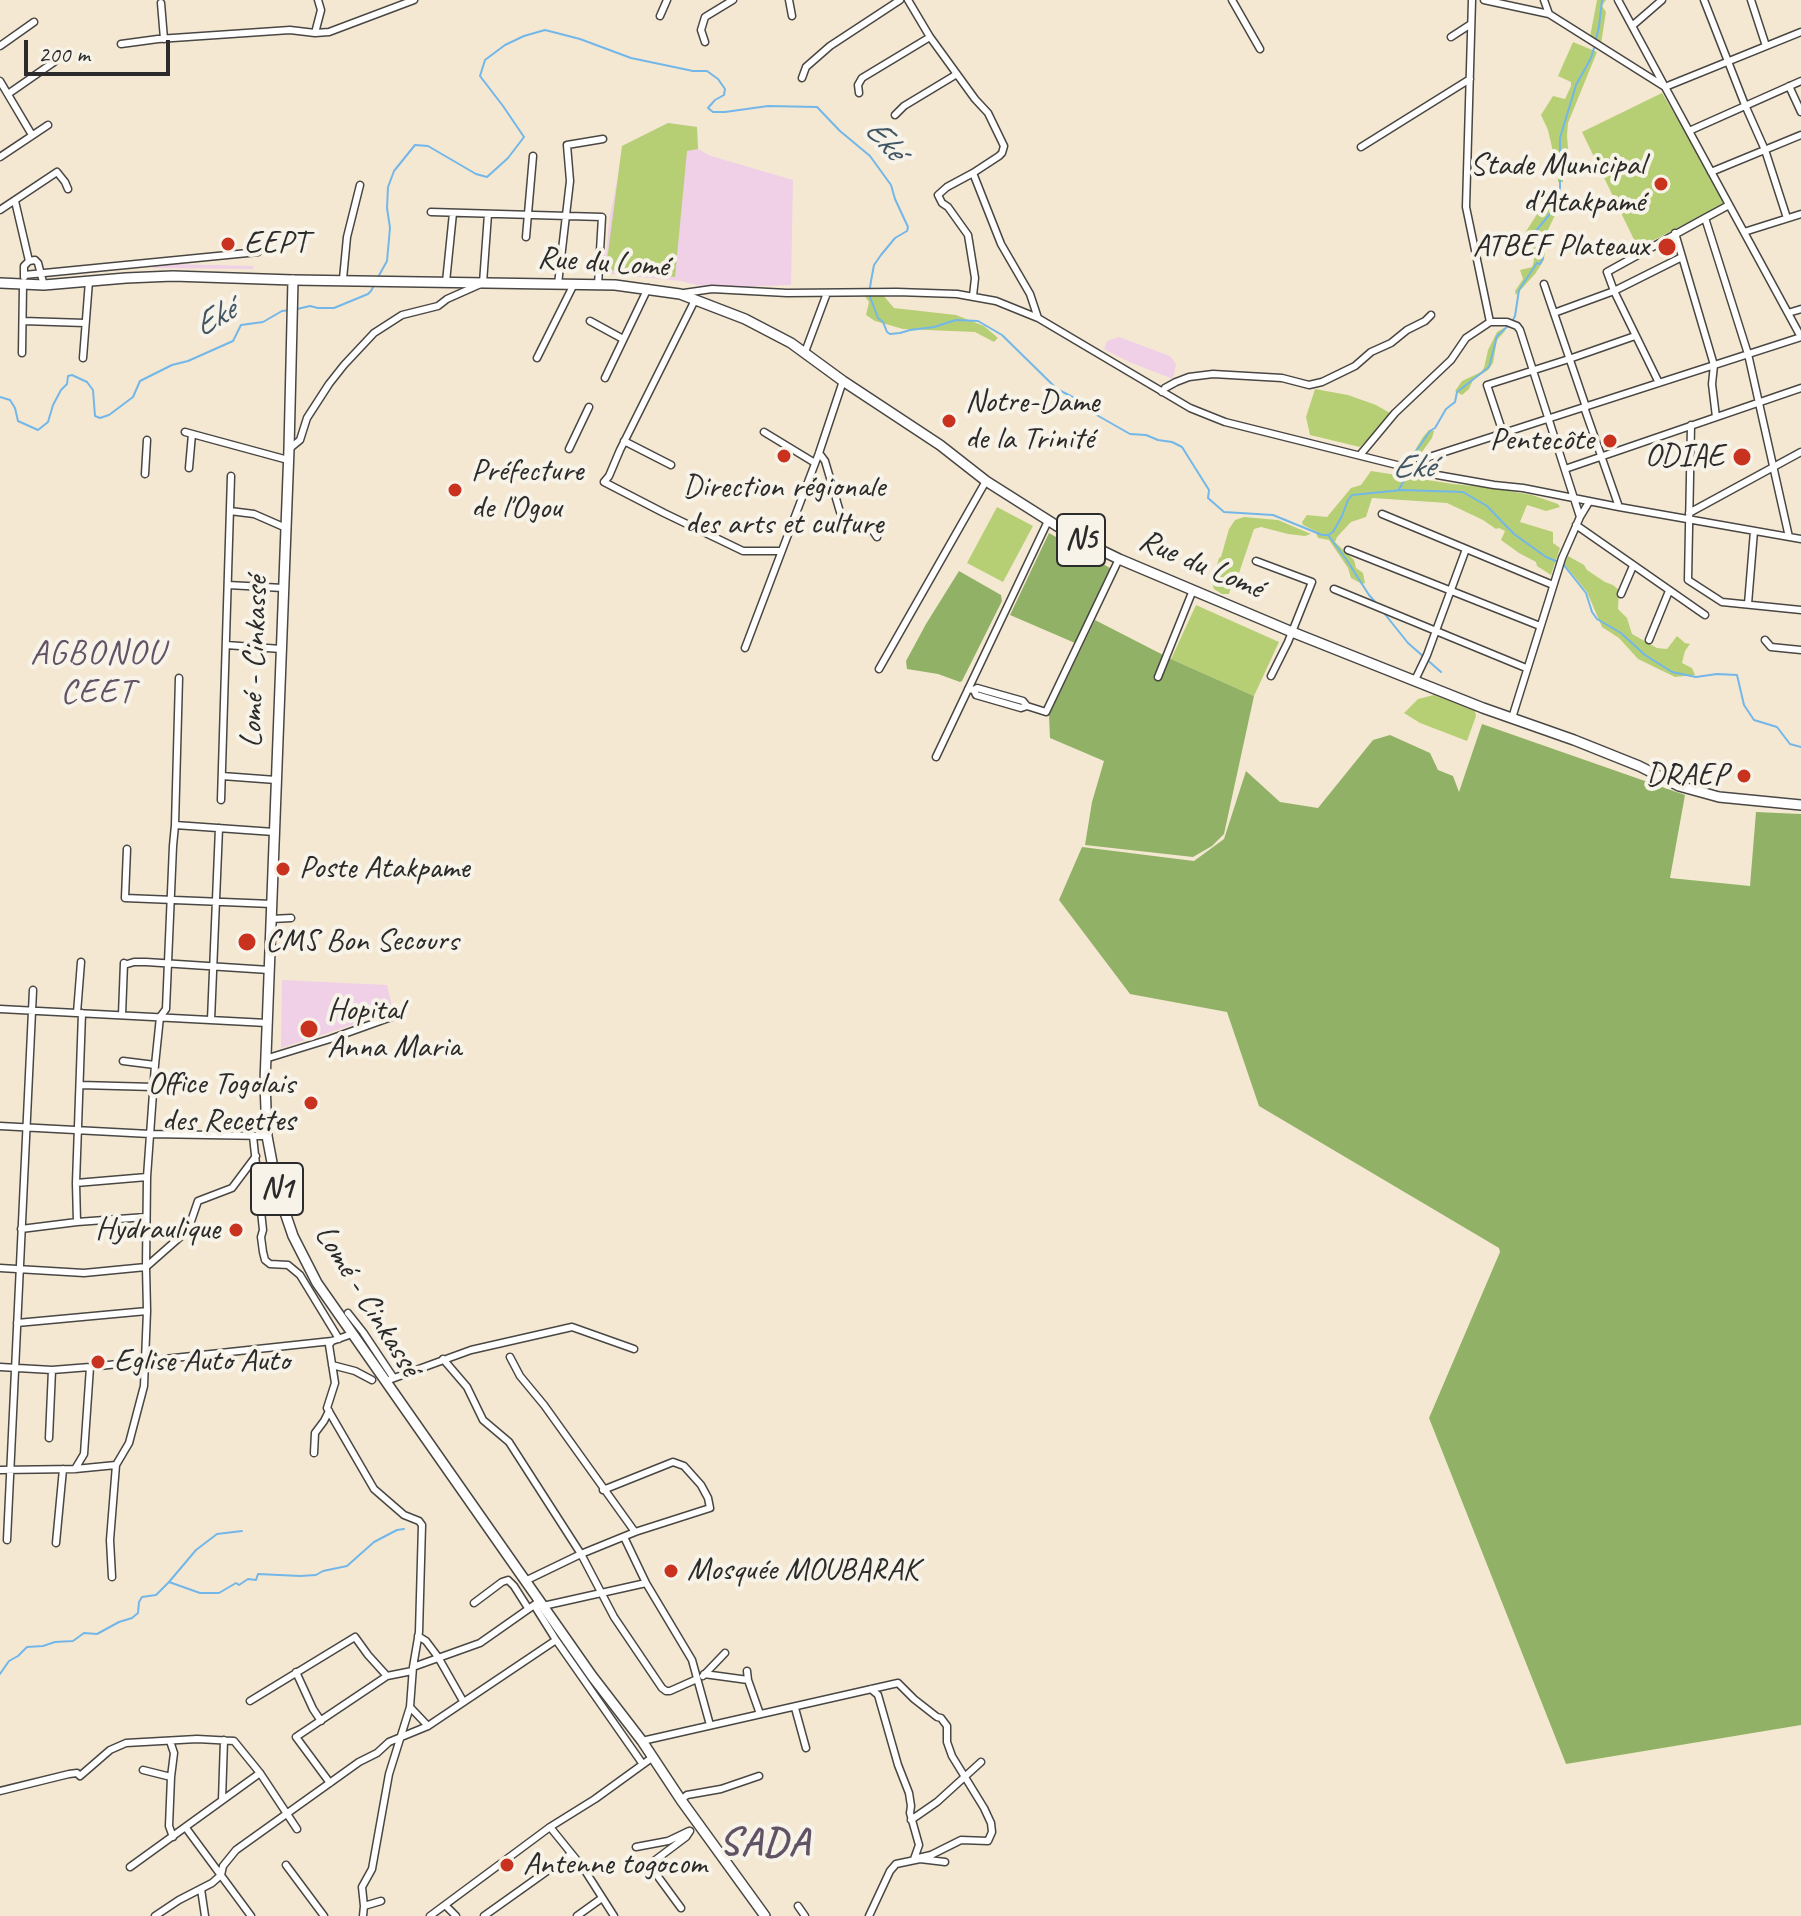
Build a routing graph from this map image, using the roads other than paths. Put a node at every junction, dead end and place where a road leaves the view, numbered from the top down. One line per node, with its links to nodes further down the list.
1 (318, 0): 24 (street)
2 (414, 0): 24 (street)
3 (667, 0): 18 (street)
4 (733, 0): 28 (street)
5 (789, 0): 19 (street)
6 (900, 0): 36 (street)
7 (908, 0): 25 (street)
8 (1232, 0): 32 (street)
9 (1472, 0): 21 (street)
10 (1484, 0): 17 (street)
11 (1544, 0): 17 (street)
12 (1618, 0): 22 (street)
13 (1662, 0): 22 (street)
14 (1704, 0): 33 (street)
15 (1751, 0): 31 (street)
16 (161, 3): 27 (street)
17 (1549, 14): 41 (street)
18 (660, 16)
19 (792, 16)
20 (34, 22): 30 (street)
21 (1471, 24): 26 (street); 37 (street)
22 (1632, 26): 41 (street)
23 (1801, 32): 31 (street)
24 (315, 33): 27 (street)
25 (930, 37): 35 (street); 42 (street)
26 (1451, 37)
27 (164, 39): 29 (street)
28 (705, 42)
29 (121, 44)
30 (0, 46)
31 (1766, 46): 33 (street)
32 (1260, 49)
33 (1728, 61): 41 (street); 44 (street)
34 (54, 62): 43 (street)
35 (957, 74): 46 (street); 57 (street)
36 (802, 78)
37 (1470, 79): 52 (street); 102 (street)
38 (0, 81): 43 (street)
39 (1801, 81): 40 (street)
40 (1789, 86): 44 (street); 45 (street)
41 (1665, 87): 48 (street)
42 (859, 93)
43 (8, 94): 49 (street)
44 (1745, 105): 48 (street); 53 (street)
45 (1801, 112)
46 (895, 115)
47 (48, 125): 49 (street)
48 (1689, 131): 56 (street)
49 (32, 135): 55 (street)
50 (1801, 135): 53 (street)
51 (603, 139): 68 (street)
52 (1361, 147)
53 (1765, 150): 56 (street); 70 (street)
54 (533, 156): 67 (street)
55 (0, 157)
56 (1711, 172): 61 (street)
57 (973, 173): 93 (street); 99 (street)
58 (360, 185): 78 (street)
59 (68, 189): 60 (street)
60 (15, 201): 62 (street); 76 (street)
61 (1729, 205): 69 (street); 71 (street)
62 (0, 210)
63 (431, 212): 64 (street)
64 (453, 213): 65 (street); 83 (street)
65 (488, 214): 67 (street); 84 (street)
66 (1801, 214): 70 (street)
67 (528, 215): 68 (street); 73 (street)
68 (565, 216): 85 (street); 88 (street)
69 (1705, 218): 72 (street); 109 (street)
70 (1787, 218): 71 (street)
71 (1744, 232): 97 (street)
72 (1675, 233): 75 (street); 90 (street)
73 (526, 237)
74 (258, 252): 77 (street)
75 (1682, 257): 90 (street); 113 (street)
76 (29, 261): 77 (street); 81 (street)
77 (46, 279): 81 (main road); 81 (street); 82 (main road)
78 (343, 279): 79 (main road, N5); 83 (main road, Rue du Lomé / N5)
79 (293, 280): 82 (main road); 130 (main road, Lomé - Cinkassé / N1)
80 (0, 281): 81 (main road)
81 (23, 281): 100 (street)
82 (89, 281): 103 (street)
83 (446, 282): 84 (main road, Rue du Lomé / N5)
84 (483, 283): 85 (main road, Rue du Lomé / N5); 130 (street)
85 (558, 284): 86 (main road, Rue du Lomé / N5)
86 (574, 284): 88 (main road, Rue du Lomé / N5); 111 (street)
87 (1544, 284): 96 (street)
88 (598, 285): 89 (main road, Rue du Lomé / N5)
89 (648, 288): 92 (main road, Rue du Lomé / N5); 106 (street)
90 (1614, 291): 96 (street); 104 (street)
91 (827, 293): 92 (street); 93 (street); 107 (street)
92 (680, 294): 94 (main road, Rue du Lomé / N5)
93 (973, 296): 99 (street)
94 (695, 300): 107 (main road, Rue du Lomé / N5); 129 (street)
95 (1801, 309): 97 (street)
96 (1554, 313): 112 (street)
97 (1788, 313): 105 (street)
98 (1431, 315): 119 (street)
99 (1038, 318): 119 (street)
100 (23, 321): 103 (street); 108 (street)
101 (590, 321): 106 (street)
102 (1490, 322): 114 (street); 134 (street)
103 (85, 323): 110 (street)
104 (1635, 336): 112 (street); 117 (street)
105 (1801, 337): 109 (street)
106 (623, 339): 115 (street)
107 (805, 352): 116 (main road, Rue du Lomé / N5)
108 (22, 353)
109 (1748, 354): 113 (street); 120 (street)
110 (83, 358)
111 (537, 358)
112 (1569, 359): 114 (street); 122 (street)
113 (1714, 365): 117 (street); 123 (street)
114 (1534, 371): 124 (street); 127 (street)
115 (605, 378)
116 (843, 381): 133 (street); 145 (main road, Rue du Lomé / N5)
117 (1659, 383): 122 (street)
118 (1801, 388): 120 (street)
119 (1162, 392): 134 (street)
120 (1759, 402): 123 (street); 140 (street)
121 (589, 407): 131 (street)
122 (1585, 407): 124 (street); 135 (street)
123 (1716, 417): 125 (street)
124 (1549, 418): 127 (street); 142 (street)
125 (1691, 425): 135 (street); 151 (street)
126 (764, 432): 138 (street)
127 (1503, 433): 137 (street)
128 (147, 440): 143 (street)
129 (624, 441): 139 (street); 162 (street)
130 (289, 449): 136 (main road, Lomé - Cinkassé / N1)
131 (569, 449)
132 (1801, 452): 140 (street)
133 (819, 453): 138 (street); 157 (street)
134 (1360, 455): 146 (street)
135 (1602, 456): 142 (street); 148 (street)
136 (288, 460): 141 (street); 155 (main road, Lomé - Cinkassé / N1)
137 (1420, 460)
138 (815, 463): 162 (street)
139 (671, 465)
140 (1774, 466): 151 (street); 158 (street)
141 (189, 468)
142 (1565, 469): 146 (street)
143 (145, 474)
144 (231, 476): 149 (street)
145 (986, 481): 153 (main road, Rue du Lomé / N5); 187 (street)
146 (1573, 499): 147 (street); 152 (street)
147 (1589, 502): 148 (street); 152 (street)
148 (1619, 507): 151 (street)
149 (230, 511): 155 (street); 166 (street)
150 (1382, 514): 160 (street)
151 (1689, 516): 156 (street); 174 (street)
152 (1580, 517): 154 (street)
153 (1048, 521): 163 (main road, Rue du Lomé / N5); 192 (street)
154 (1576, 525): 165 (street); 167 (street)
155 (286, 528): 168 (main road, Lomé - Cinkassé / N1)
156 (1754, 531): 158 (street); 174 (street)
157 (877, 537)
158 (1789, 537): 159 (street)
159 (1801, 539)
160 (1466, 549): 167 (street); 171 (street)
161 (1348, 550): 171 (street)
162 (781, 551): 183 (street)
163 (1119, 559): 170 (main road, Rue du Lomé / N5); 192 (street)
164 (1256, 561): 179 (street)
165 (1633, 566): 172 (street); 173 (street)
166 (228, 585): 168 (street); 182 (street)
167 (1553, 585): 177 (street)
168 (283, 588): 184 (main road, Lomé - Cinkassé / N1)
169 (1334, 589): 178 (street)
170 (1193, 590): 179 (main road, Rue du Lomé / N5); 189 (street)
171 (1451, 591): 177 (street); 178 (street)
172 (1669, 591): 176 (street); 180 (street)
173 (1621, 594)
174 (1748, 604): 175 (street)
175 (1801, 610)
176 (1705, 615)
177 (1540, 626): 186 (street)
178 (1436, 631): 186 (street); 191 (street)
179 (1292, 632): 188 (street); 191 (main road, Rue du Lomé / N5)
180 (1649, 640)
181 (1765, 640): 185 (street)
182 (226, 645): 184 (street); 195 (street)
183 (745, 648)
184 (281, 649): 196 (main road, Lomé - Cinkassé / N1)
185 (1801, 650)
186 (1526, 668): 193 (street)
187 (879, 669)
188 (1271, 676)
189 (1158, 677)
190 (179, 678): 199 (street)
191 (1415, 680): 193 (main road, Rue du Lomé / N5)
192 (971, 690): 194 (street)
193 (1512, 718): 198 (main road, Rue du Lomé / N5)
194 (936, 757)
195 (222, 776): 196 (street); 197 (street)
196 (276, 780): 201 (main road, Lomé - Cinkassé / N1)
197 (221, 800)
198 (1801, 805)
199 (175, 825): 200 (street); 203 (street)
200 (219, 828): 201 (street); 204 (street)
201 (274, 832): 205 (main road, Lomé - Cinkassé / N1)
202 (127, 849): 203 (street)
203 (171, 898): 204 (street); 209 (street)
204 (215, 900): 205 (street); 210 (street)
205 (272, 904): 207 (main road, Lomé - Cinkassé / N1)
206 (291, 918): 207 (street)
207 (271, 919): 211 (main road, Lomé - Cinkassé / N1)
208 (81, 962): 215 (street)
209 (167, 963): 210 (street); 216 (street); 218 (street)
210 (213, 967): 211 (street); 219 (street)
211 (269, 970): 220 (main road, Lomé - Cinkassé / N1)
212 (33, 990): 214 (street)
213 (0, 1009): 214 (street)
214 (32, 1010): 215 (street); 227 (street)
215 (79, 1013): 216 (street); 224 (street)
216 (122, 1015): 218 (street)
217 (397, 1015): 221 (street)
218 (160, 1017): 219 (street); 223 (street)
219 (211, 1020): 220 (street)
220 (267, 1023): 221 (main road, Lomé - Cinkassé / N1)
221 (265, 1059): 231 (main road, Lomé - Cinkassé / N1)
222 (123, 1061): 223 (street)
223 (155, 1065): 225 (street)
224 (80, 1085): 225 (street); 228 (street)
225 (154, 1087): 229 (street)
226 (0, 1126): 227 (street)
227 (27, 1127): 228 (street); 237 (street)
228 (77, 1131): 229 (street); 234 (street)
229 (150, 1134): 230 (street); 233 (street)
230 (253, 1136): 231 (street); 232 (street)
231 (267, 1136): 244 (main road, Lomé - Cinkassé / N1)
232 (256, 1156): 238 (street); 245 (street)
233 (147, 1177): 234 (street); 235 (street)
234 (76, 1183): 236 (street)
235 (146, 1217): 236 (street); 238 (street)
236 (77, 1222): 237 (street)
237 (21, 1229): 240 (street)
238 (146, 1267): 240 (street); 241 (street)
239 (0, 1268): 240 (street)
240 (20, 1269): 243 (street)
241 (147, 1311): 243 (street); 249 (street)
242 (348, 1313): 255 (street)
243 (17, 1323): 253 (street)
244 (352, 1334): 245 (street); 255 (main road, Lomé - Cinkassé / N1)
245 (336, 1340): 249 (street); 250 (street)
246 (634, 1349): 248 (street)
247 (510, 1357): 265 (street)
248 (443, 1359): 255 (street); 270 (street)
249 (145, 1361): 252 (street); 260 (street)
250 (332, 1365): 256 (street); 257 (street)
251 (0, 1367): 253 (street)
252 (90, 1367): 254 (street); 263 (street)
253 (15, 1369): 254 (street); 261 (street)
254 (52, 1370): 258 (street)
255 (390, 1379): 272 (main road, Lomé - Cinkassé / N1)
256 (372, 1380)
257 (329, 1411): 259 (street); 277 (street)
258 (49, 1438)
259 (314, 1453)
260 (116, 1465): 263 (street); 271 (street)
261 (10, 1469): 262 (street); 264 (street); 268 (street)
262 (63, 1469): 263 (street); 269 (street)
263 (75, 1469)
264 (0, 1470)
265 (603, 1490): 266 (street); 266 (street)
266 (635, 1532): 267 (street)
267 (624, 1537): 270 (street); 273 (street)
268 (7, 1540)
269 (56, 1543)
270 (581, 1554): 272 (street); 274 (street)
271 (112, 1577)
272 (525, 1581): 276 (main road, Lomé - Cinkassé / N1)
273 (646, 1583): 274 (street); 286 (street)
274 (601, 1592): 276 (street); 286 (street)
275 (474, 1603): 276 (street)
276 (536, 1605): 278 (street); 280 (street); 285 (main road, Lomé - Cinkassé / N1)
277 (418, 1636): 280 (street); 281 (street)
278 (556, 1640): 285 (street); 290 (street)
279 (725, 1653): 286 (street)
280 (438, 1657): 281 (street); 290 (street)
281 (412, 1669): 284 (street); 291 (street)
282 (747, 1671): 287 (street)
283 (296, 1672): 284 (street); 289 (street); 294 (street)
284 (387, 1676): 294 (street)
285 (587, 1677): 300 (main road, Lomé - Cinkassé / N1); 304 (street)
286 (700, 1679): 287 (street); 295 (street)
287 (748, 1680): 293 (street)
288 (871, 1689): 292 (street); 309 (street); 315 (street)
289 (250, 1701)
290 (463, 1701): 296 (street)
291 (410, 1707): 296 (street); 297 (street)
292 (795, 1708): 293 (street); 301 (street)
293 (760, 1714): 295 (street)
294 (321, 1721): 310 (street)
295 (710, 1725): 300 (street)
296 (428, 1726): 297 (street)
297 (401, 1736): 310 (street); 332 (street)
298 (224, 1740): 299 (street); 306 (street); 313 (street)
299 (170, 1741): 308 (street); 311 (street)
300 (642, 1741): 302 (main road, Lomé - Cinkassé / N1)
301 (806, 1748)
302 (653, 1757): 304 (street); 312 (main road, Lomé - Cinkassé / N1)
303 (981, 1762): 309 (street)
304 (642, 1763): 316 (street)
305 (143, 1770): 308 (street)
306 (260, 1773): 313 (street); 314 (street)
307 (759, 1776): 312 (street)
308 (171, 1777): 320 (street)
309 (966, 1777): 315 (street); 323 (street)
310 (330, 1783): 314 (street)
311 (0, 1791)
312 (681, 1800): 318 (main road, Lomé - Cinkassé / N1)
313 (222, 1801): 317 (street)
314 (286, 1814): 319 (street); 327 (street)
315 (911, 1820): 323 (street)
316 (550, 1827): 322 (street); 331 (street)
317 (186, 1828): 320 (street); 327 (street)
318 (694, 1828): 321 (street); 334 (street); 335 (main road, Lomé - Cinkassé / N1)
319 (297, 1829)
320 (173, 1837): 326 (street)
321 (636, 1847)
322 (571, 1854): 329 (street); 343 (street)
323 (914, 1859): 324 (street); 347 (street)
324 (945, 1862)
325 (286, 1865): 339 (street)
326 (130, 1867)
327 (221, 1875): 328 (street); 338 (street)
328 (201, 1889): 336 (street); 337 (street)
329 (602, 1898): 344 (street); 345 (street)
330 (381, 1901): 332 (street)
331 (445, 1905): 341 (street); 342 (street)
332 (364, 1906): 340 (street)
333 (798, 1906): 346 (street)
334 (681, 1908)
335 (760, 1914)
336 (155, 1916)
337 (205, 1916)
338 (251, 1916)
339 (324, 1916)
340 (363, 1916)
341 (430, 1916)
342 (456, 1916)
343 (484, 1916)
344 (577, 1916)
345 (614, 1916)
346 (805, 1916)
347 (869, 1916)

